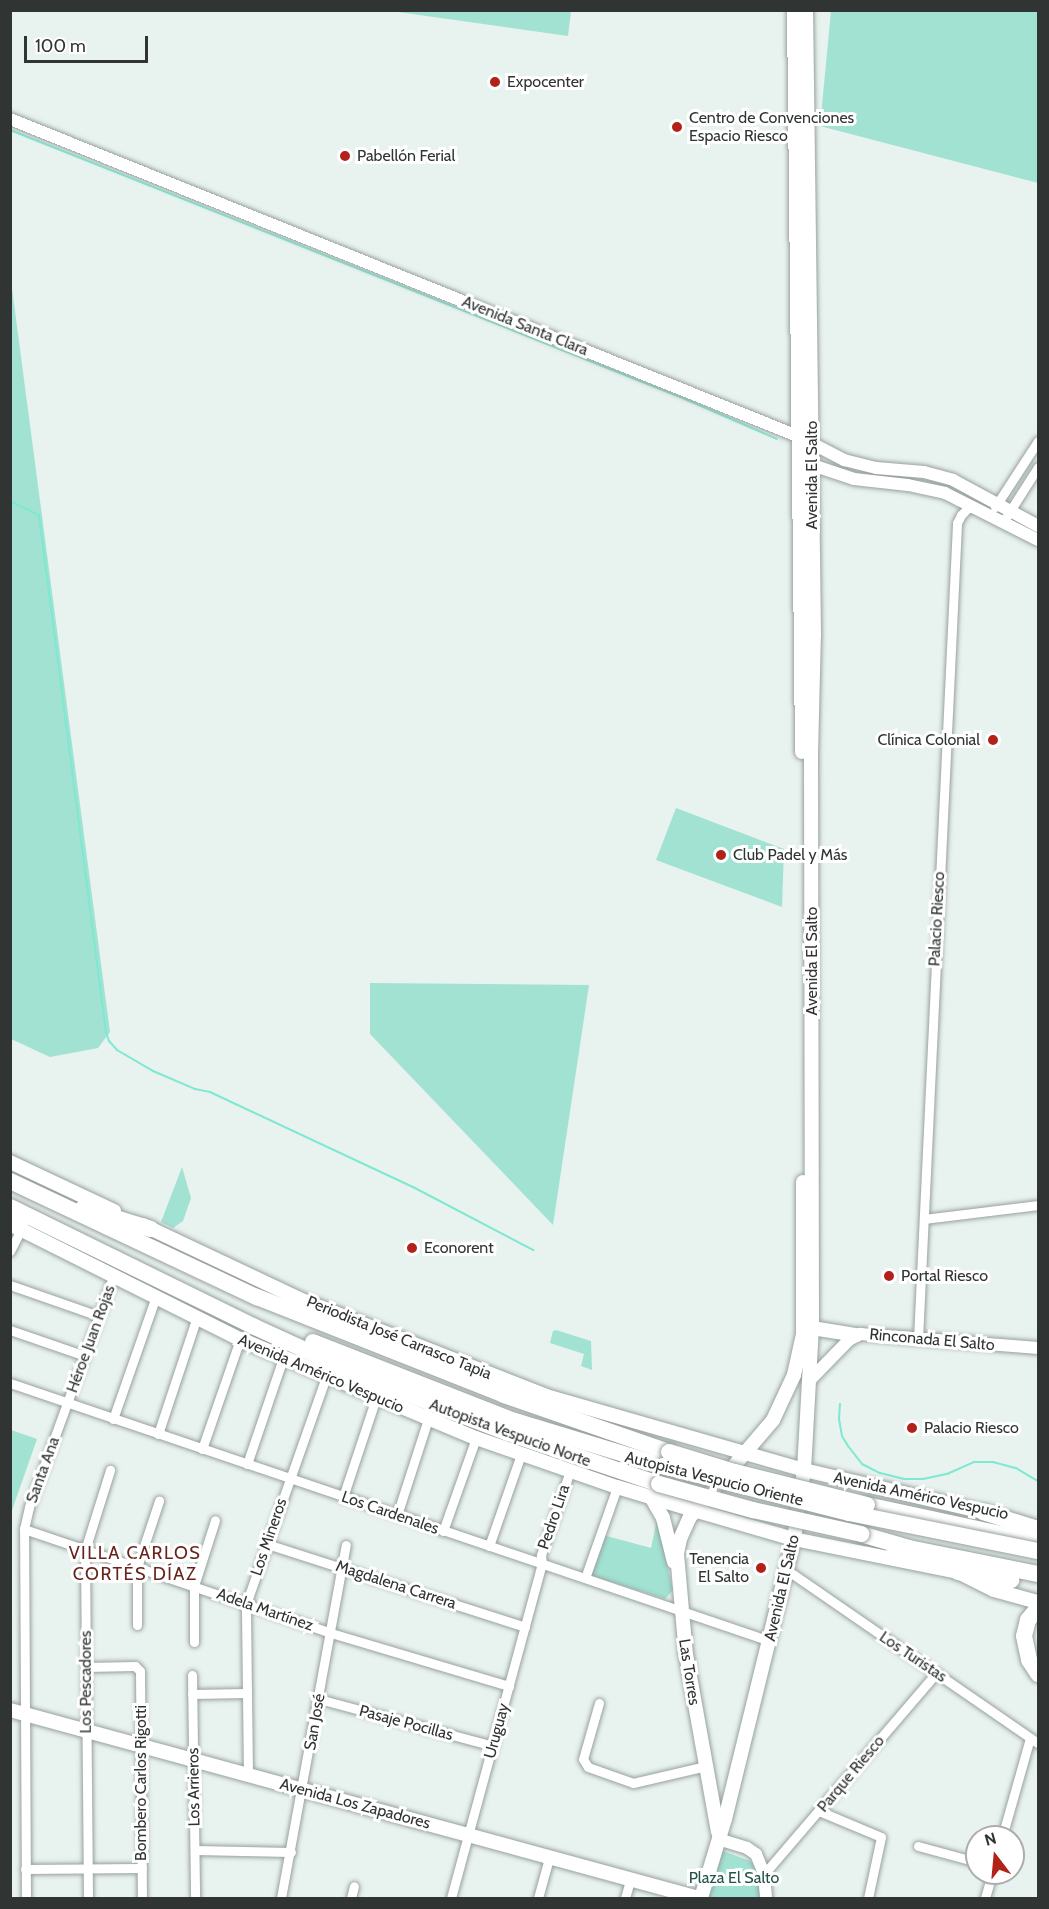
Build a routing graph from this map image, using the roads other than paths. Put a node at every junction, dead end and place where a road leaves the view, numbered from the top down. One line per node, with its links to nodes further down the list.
1 (794, 10): 4 (main road, Avenida El Salto)
2 (806, 10): 6 (main road, Avenida El Salto)
3 (10, 119): 4 (street, Avenida Santa Clara)
4 (800, 437): 6 (street, Avenida Santa Clara); 7 (main road, Avenida El Salto)
5 (1038, 441): 9 (street)
6 (812, 445): 7 (main road, Avenida El Salto); 9 (street, Avenida Santa Clara)
7 (806, 462): 10 (street); 31 (main road, Avenida El Salto); 46 (main road, Avenida El Salto)
8 (1038, 467): 11 (street)
9 (997, 503): 11 (street, Avenida Santa Clara); 12 (street)
10 (971, 505): 12 (street); 21 (street, Palacio Riesco)
11 (1010, 510): 13 (street); 14 (street, Avenida Santa Clara)
12 (990, 514): 13 (street)
13 (1003, 522): 15 (street)
14 (1038, 526)
15 (1038, 540)
16 (10, 1162): 23 (main road, Periodista José Carrasco Tapia)
17 (10, 1181): 18 (highway, Autopista Vespucio Norte)
18 (37, 1194): 23 (highway); 53 (highway, Autopista Vespucio Norte)
19 (1038, 1205): 21 (street)
20 (10, 1207): 28 (highway, Autopista Vespucio Norte)
21 (924, 1219): 34 (street, Palacio Riesco)
22 (14, 1225): 24 (street); 25 (main road, Avenida Américo Vespucio)
23 (151, 1229): 47 (main road, Periodista José Carrasco Tapia)
24 (10, 1251)
25 (114, 1275): 27 (main road, Avenida Américo Vespucio); 29 (street, Héroe Juan Rojas)
26 (10, 1285): 29 (street)
27 (156, 1296): 30 (main road, Avenida Américo Vespucio); 44 (street)
28 (197, 1298): 53 (highway, Autopista Vespucio Oriente); 62 (highway, Autopista Vespucio Norte)
29 (99, 1316): 37 (street, Héroe Juan Rojas)
30 (197, 1317): 35 (main road, Avenida Américo Vespucio); 48 (street)
31 (812, 1329): 33 (main road); 40 (main road, Avenida El Salto)
32 (10, 1330): 37 (street)
33 (856, 1335): 34 (street, Rinconada El Salto); 40 (street, Rinconada El Salto)
34 (918, 1339): 36 (street, Rinconada El Salto)
35 (240, 1340): 38 (main road, Avenida Américo Vespucio); 50 (street)
36 (1038, 1348)
37 (85, 1356): 43 (street, Héroe Juan Rojas)
38 (283, 1359): 39 (main road, Avenida Américo Vespucio); 54 (street)
39 (326, 1377): 42 (main road, Avenida Américo Vespucio); 58 (street, Los Mineros)
40 (808, 1382): 46 (main road); 56 (main road, Avenida El Salto)
41 (10, 1383): 43 (street, Los Cardenales)
42 (376, 1398): 45 (main road, Avenida Américo Vespucio); 63 (street)
43 (68, 1404): 44 (street, Los Cardenales); 72 (street, Santa Ana)
44 (113, 1419): 48 (street, Los Cardenales)
45 (428, 1419): 49 (main road, Avenida Américo Vespucio); 67 (street)
46 (773, 1420): 52 (main road, Avenida El Salto)
47 (668, 1433): 52 (main road, Periodista José Carrasco Tapia); 62 (main road)
48 (158, 1434): 50 (street, Los Cardenales)
49 (476, 1438): 51 (main road, Avenida Américo Vespucio); 73 (street)
50 (202, 1449): 54 (street, Los Cardenales)
51 (522, 1454): 57 (main road, Avenida Américo Vespucio); 78 (street)
52 (745, 1454): 56 (main road, Periodista José Carrasco Tapia); 61 (main road, Avenida El Salto)
53 (666, 1459): 75 (highway, Autopista Vespucio Norte, bridge); 81 (highway, Autopista Vespucio Oriente, bridge)
54 (247, 1464): 58 (street, Los Cardenales)
55 (110, 1470): 80 (street, Los Pescadores)
56 (804, 1470): 59 (main road, Avenida Américo Vespucio); 74 (main road, Avenida El Salto)
57 (570, 1471): 60 (main road, Avenida Américo Vespucio); 83 (street, Pedro Lira)
58 (290, 1479): 63 (street, Los Cardenales); 76 (street, Los Mineros)
59 (860, 1483): 66 (main road, Avenida Américo Vespucio); 79 (main road)
60 (617, 1487): 62 (main road, Avenida Américo Vespucio); 90 (street)
61 (714, 1488): 65 (main road, Avenida El Salto); 68 (main road)
62 (655, 1491): 65 (main road, Avenida Américo Vespucio); 86 (main road); 89 (highway, Autopista Vespucio Norte, bridge)
63 (343, 1497): 67 (street, Los Cardenales)
64 (159, 1501): 84 (street)
65 (695, 1510): 68 (main road, Avenida Américo Vespucio); 86 (main road, Las Torres)
66 (983, 1512): 70 (street, Avenida Américo Vespucio); 71 (highway)
67 (397, 1515): 73 (street, Los Cardenales)
68 (717, 1516): 74 (main road, Avenida Américo Vespucio)
69 (215, 1520): 92 (street)
70 (1038, 1521)
71 (1038, 1528)
72 (24, 1529): 80 (street, Adela Martínez); 112 (street, Santa Ana)
73 (443, 1531): 78 (street, Los Cardenales)
74 (795, 1539): 79 (main road, Avenida Américo Vespucio); 87 (main road, Avenida El Salto)
75 (1038, 1542)
76 (267, 1544): 85 (street, Magdalena Carrera); 94 (street, Los Mineros)
77 (346, 1545): 85 (street, San José)
78 (489, 1546): 83 (street, Los Cardenales)
79 (843, 1549): 82 (main road, Avenida Américo Vespucio)
80 (85, 1550): 84 (street, Adela Martínez); 102 (street, Los Pescadores)
81 (1038, 1551)
82 (891, 1557): 88 (main road, Avenida Américo Vespucio); 89 (highway)
83 (542, 1564): 90 (street, Los Cardenales); 98 (street, Uruguay)
84 (137, 1567): 92 (street, Adela Martínez); 97 (street)
85 (342, 1568): 98 (street, Magdalena Carrera); 99 (street, San José)
86 (677, 1569): 96 (main road, Las Torres)
87 (786, 1570): 100 (main road, Avenida El Salto); 103 (street, Los Turistas)
88 (958, 1572): 91 (highway); 93 (main road, Avenida Américo Vespucio)
89 (1038, 1574)
90 (585, 1578): 96 (street, Los Cardenales)
91 (1038, 1584)
92 (194, 1586): 94 (street, Adela Martínez); 101 (street)
93 (1038, 1602)
94 (246, 1604): 99 (street, Adela Martínez); 107 (street, Los Mineros)
95 (1038, 1608): 104 (highway)
96 (680, 1611): 100 (street, Los Cardenales); 118 (main road, Las Torres)
97 (137, 1624)
98 (525, 1627): 106 (street, Uruguay)
99 (332, 1633): 106 (street, Adela Martínez); 109 (street, San José)
100 (770, 1641): 124 (main road, Avenida El Salto)
101 (194, 1642)
102 (86, 1667): 113 (street, Los Pescadores); 115 (street, Bombero Carlos Rigotti)
103 (936, 1673): 114 (street, Los Turistas); 121 (street, Parque Riesco)
104 (1038, 1674)
105 (192, 1675): 108 (street, Los Arrieros)
106 (508, 1686): 116 (street, Uruguay)
107 (246, 1692): 108 (street); 119 (street, Los Mineros)
108 (192, 1694): 117 (street, Los Arrieros)
109 (319, 1699): 116 (street, Pasaje Pocillas); 120 (street, San José)
110 (599, 1703): 118 (street)
111 (10, 1710): 112 (main road, Avenida Los Zapadores)
112 (25, 1713): 113 (main road, Avenida Los Zapadores); 131 (street, Santa Ana)
113 (86, 1731): 115 (main road, Avenida Los Zapadores); 132 (street, Los Pescadores)
114 (1034, 1741): 122 (street)
115 (141, 1746): 117 (main road, Avenida Los Zapadores); 130 (street, Bombero Carlos Rigotti)
116 (492, 1746): 123 (street, Uruguay)
117 (193, 1761): 119 (main road, Avenida Los Zapadores); 126 (street, Los Arrieros)
118 (706, 1766): 124 (main road, Las Torres)
119 (248, 1775): 120 (main road, Avenida Los Zapadores)
120 (303, 1790): 123 (main road, Avenida Los Zapadores); 127 (street, San José)
121 (819, 1811): 133 (street, Parque Riesco); 145 (street)
122 (1006, 1825)
123 (468, 1836): 128 (main road, Avenida Los Zapadores); 140 (street, Uruguay)
124 (718, 1837): 133 (street); 143 (main road, Avenida El Salto)
125 (918, 1846): 129 (street)
126 (195, 1850): 127 (street); 138 (street, Los Arrieros)
127 (291, 1851): 139 (street, San José)
128 (549, 1858): 134 (main road, Avenida Los Zapadores); 141 (street)
129 (965, 1859)
130 (142, 1868): 132 (street); 137 (street, Bombero Carlos Rigotti)
131 (25, 1869): 132 (street); 135 (street, Santa Ana)
132 (88, 1869): 136 (street, Los Pescadores)
133 (764, 1874): 144 (street)
134 (630, 1880): 142 (street); 143 (main road, Avenida Los Zapadores)
135 (26, 1899)
136 (88, 1899)
137 (142, 1899)
138 (195, 1899)
139 (281, 1899)
140 (451, 1899)
141 (538, 1899)
142 (625, 1899)
143 (700, 1899)
144 (766, 1899)
145 (867, 1899)

